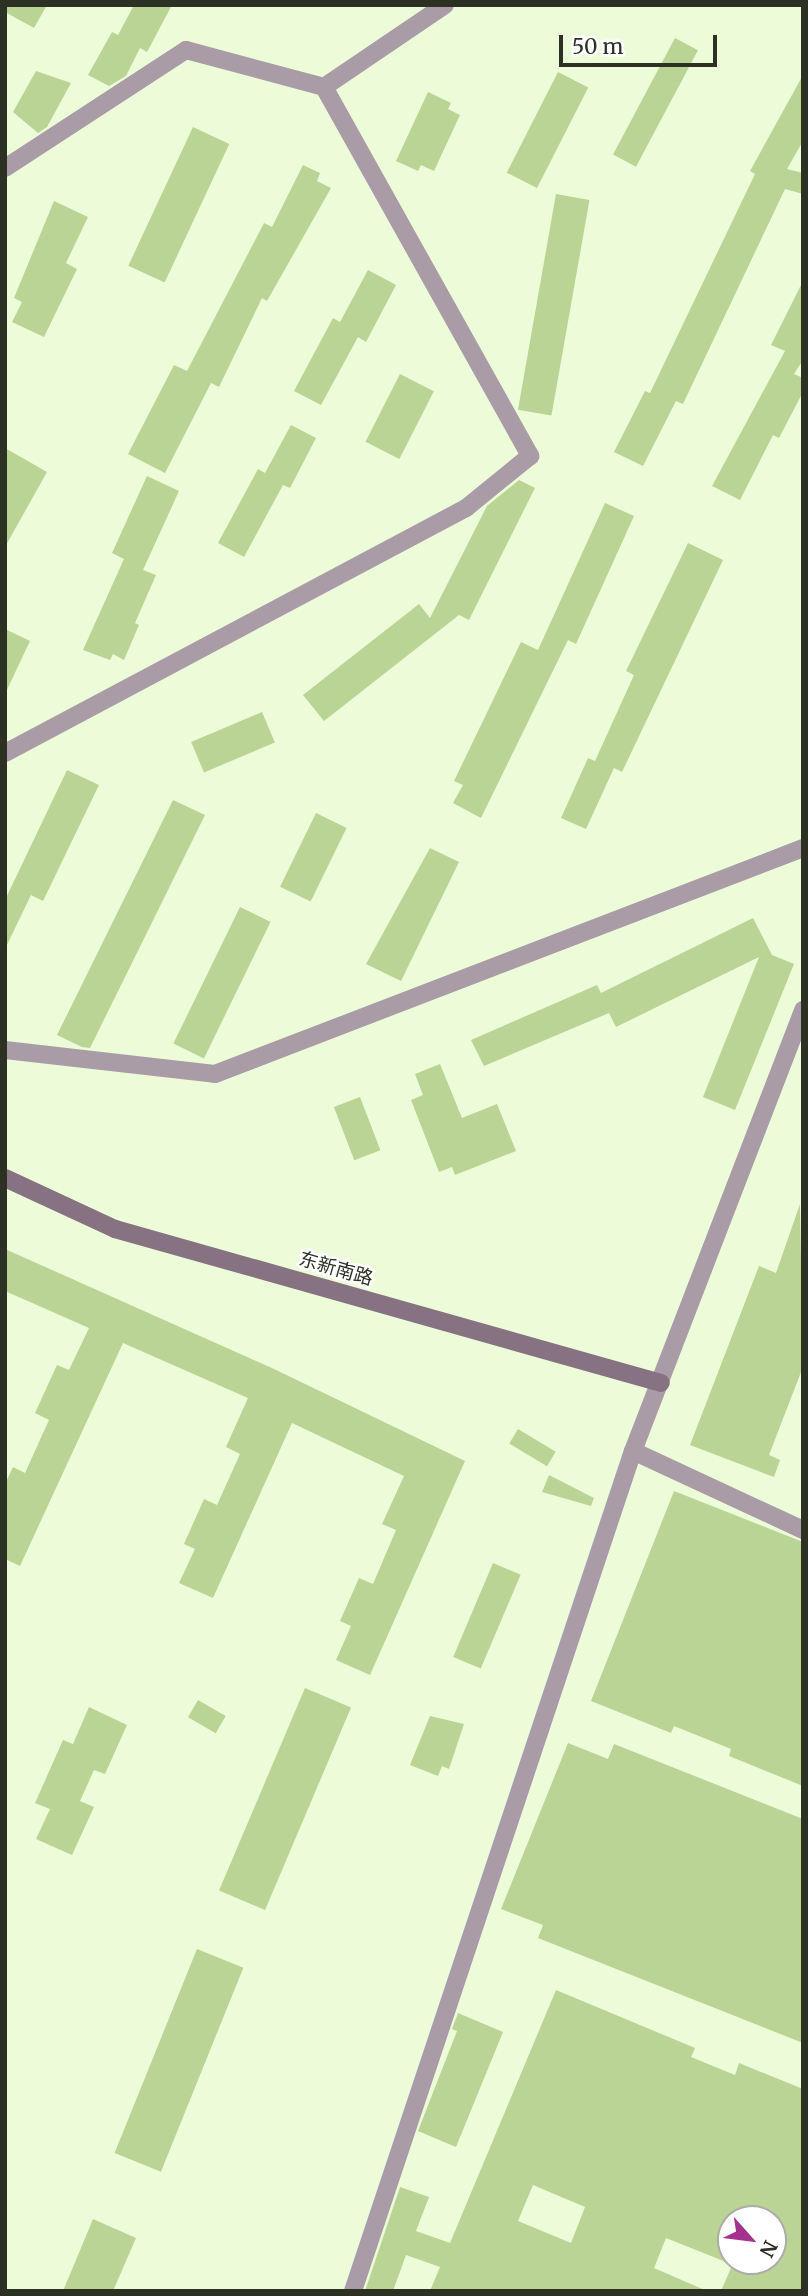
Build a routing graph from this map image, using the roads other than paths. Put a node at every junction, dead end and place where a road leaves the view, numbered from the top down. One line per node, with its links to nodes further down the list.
1 (445, 5): 2 (street)
2 (324, 87): 3 (street); 4 (street)
3 (5, 168)
4 (5, 753)
5 (803, 848): 7 (street)
6 (803, 1010): 9 (street)
7 (5, 1050)
8 (5, 1178): 9 (main road, 东新南路)
9 (661, 1383): 10 (street)
10 (633, 1451): 11 (street); 12 (street)
11 (803, 1530)
12 (353, 2291)

